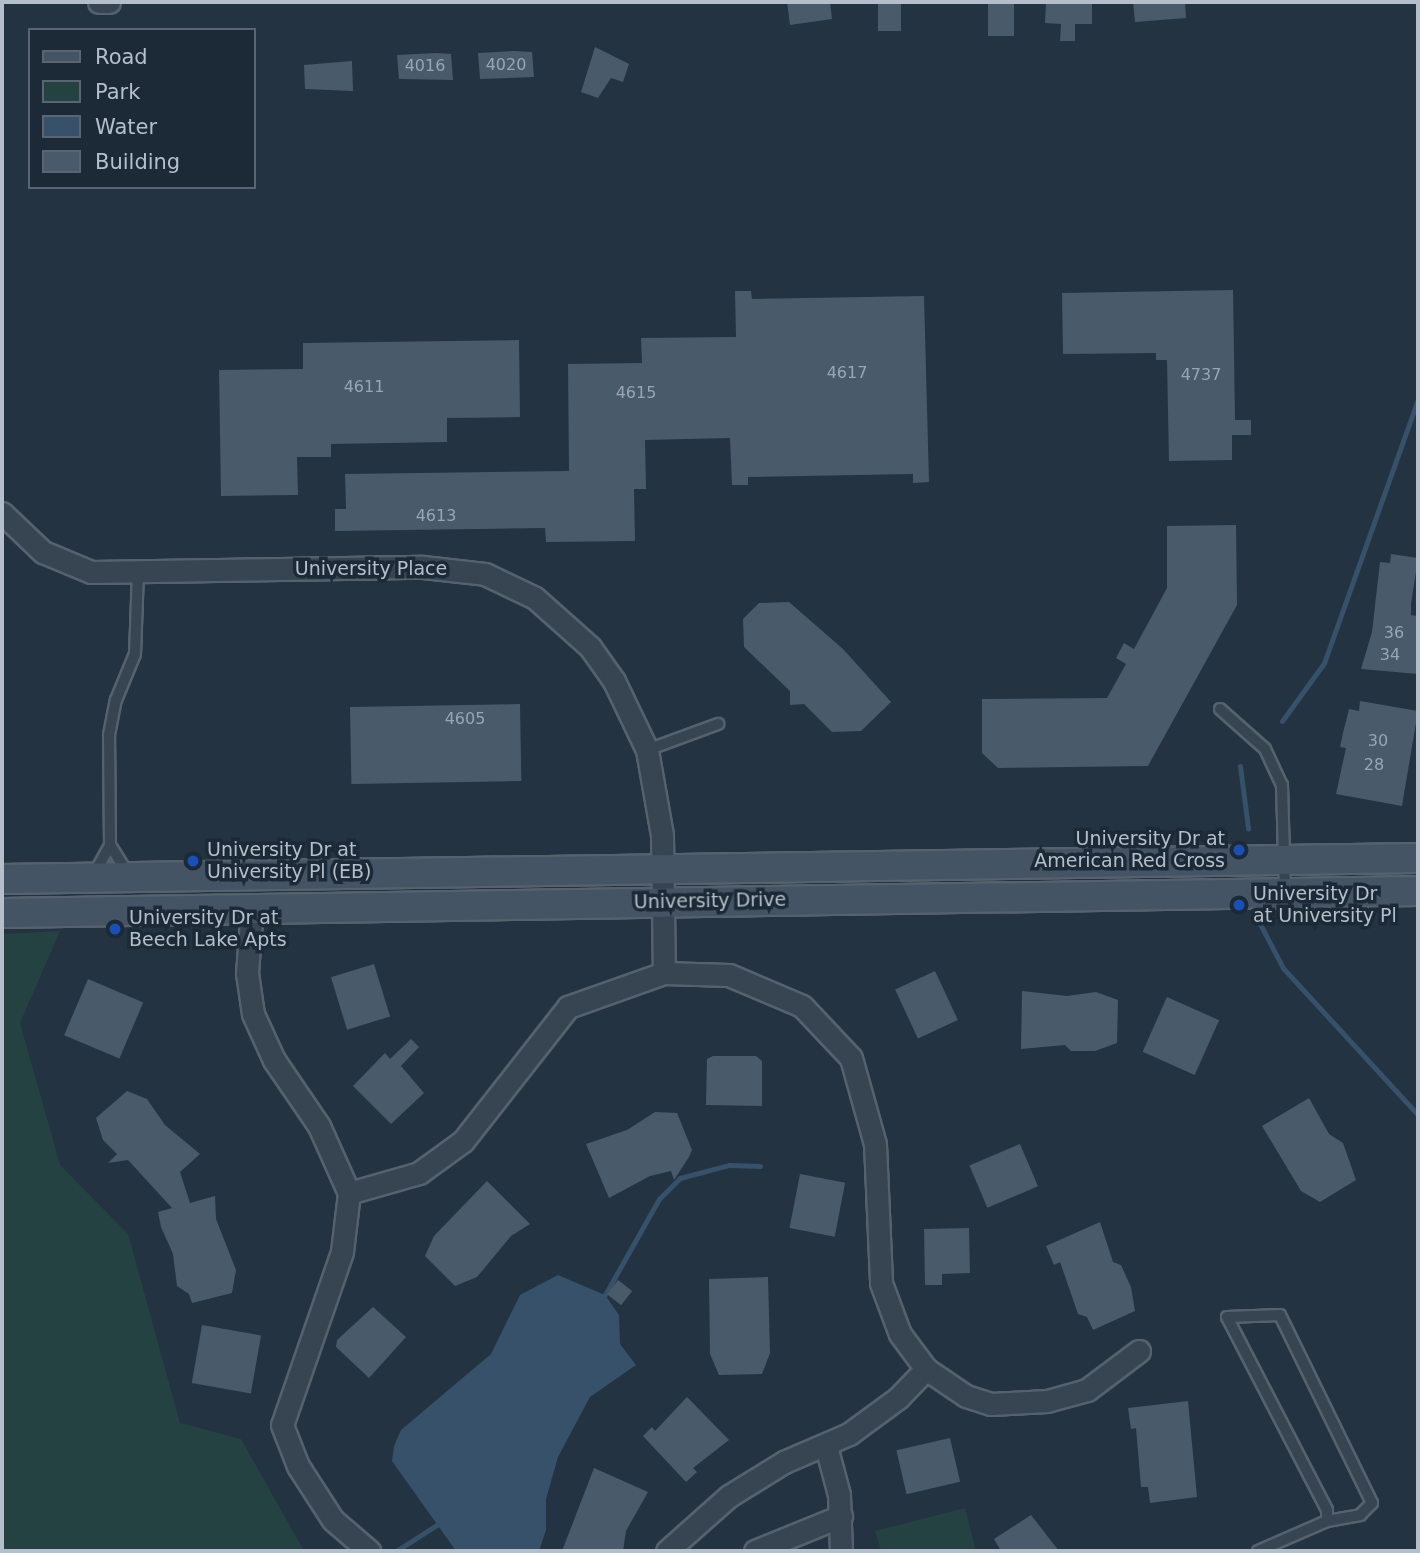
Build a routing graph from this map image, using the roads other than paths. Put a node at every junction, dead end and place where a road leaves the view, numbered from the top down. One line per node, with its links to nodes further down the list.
1 (99, 2): 2 (street)
2 (109, 2)
3 (2, 513): 4 (street, University Place)
4 (138, 573): 7 (street, University Place); 8 (lane)
5 (1220, 709): 10 (lane)
6 (718, 724): 7 (lane)
7 (647, 750): 11 (street, University Place)
8 (110, 845): 12 (lane); 14 (lane)
9 (1418, 858): 10 (main road, University Drive)
10 (1284, 860): 11 (main road, University Drive); 16 (lane)
11 (663, 869): 12 (main road, University Drive); 17 (street, University Place)
12 (131, 878): 14 (main road, University Drive)
13 (2, 879): 14 (main road, University Drive)
14 (92, 879)
15 (1418, 891): 16 (main road, University Drive)
16 (1285, 893): 17 (main road, University Drive)
17 (663, 902): 18 (main road, University Drive); 20 (street, University Place)
18 (252, 908): 19 (main road, University Drive); 21 (street)
19 (2, 913)
20 (664, 973): 21 (street); 23 (street)
21 (349, 1193): 27 (street)
22 (1139, 1351): 23 (street)
23 (926, 1369): 24 (street)
24 (826, 1446): 25 (street); 28 (street)
25 (841, 1516): 29 (street); 30 (street)
26 (1327, 1521): 26 (lane); 31 (lane)
27 (369, 1551)
28 (667, 1551)
29 (755, 1551)
30 (841, 1551)
31 (1258, 1551)

